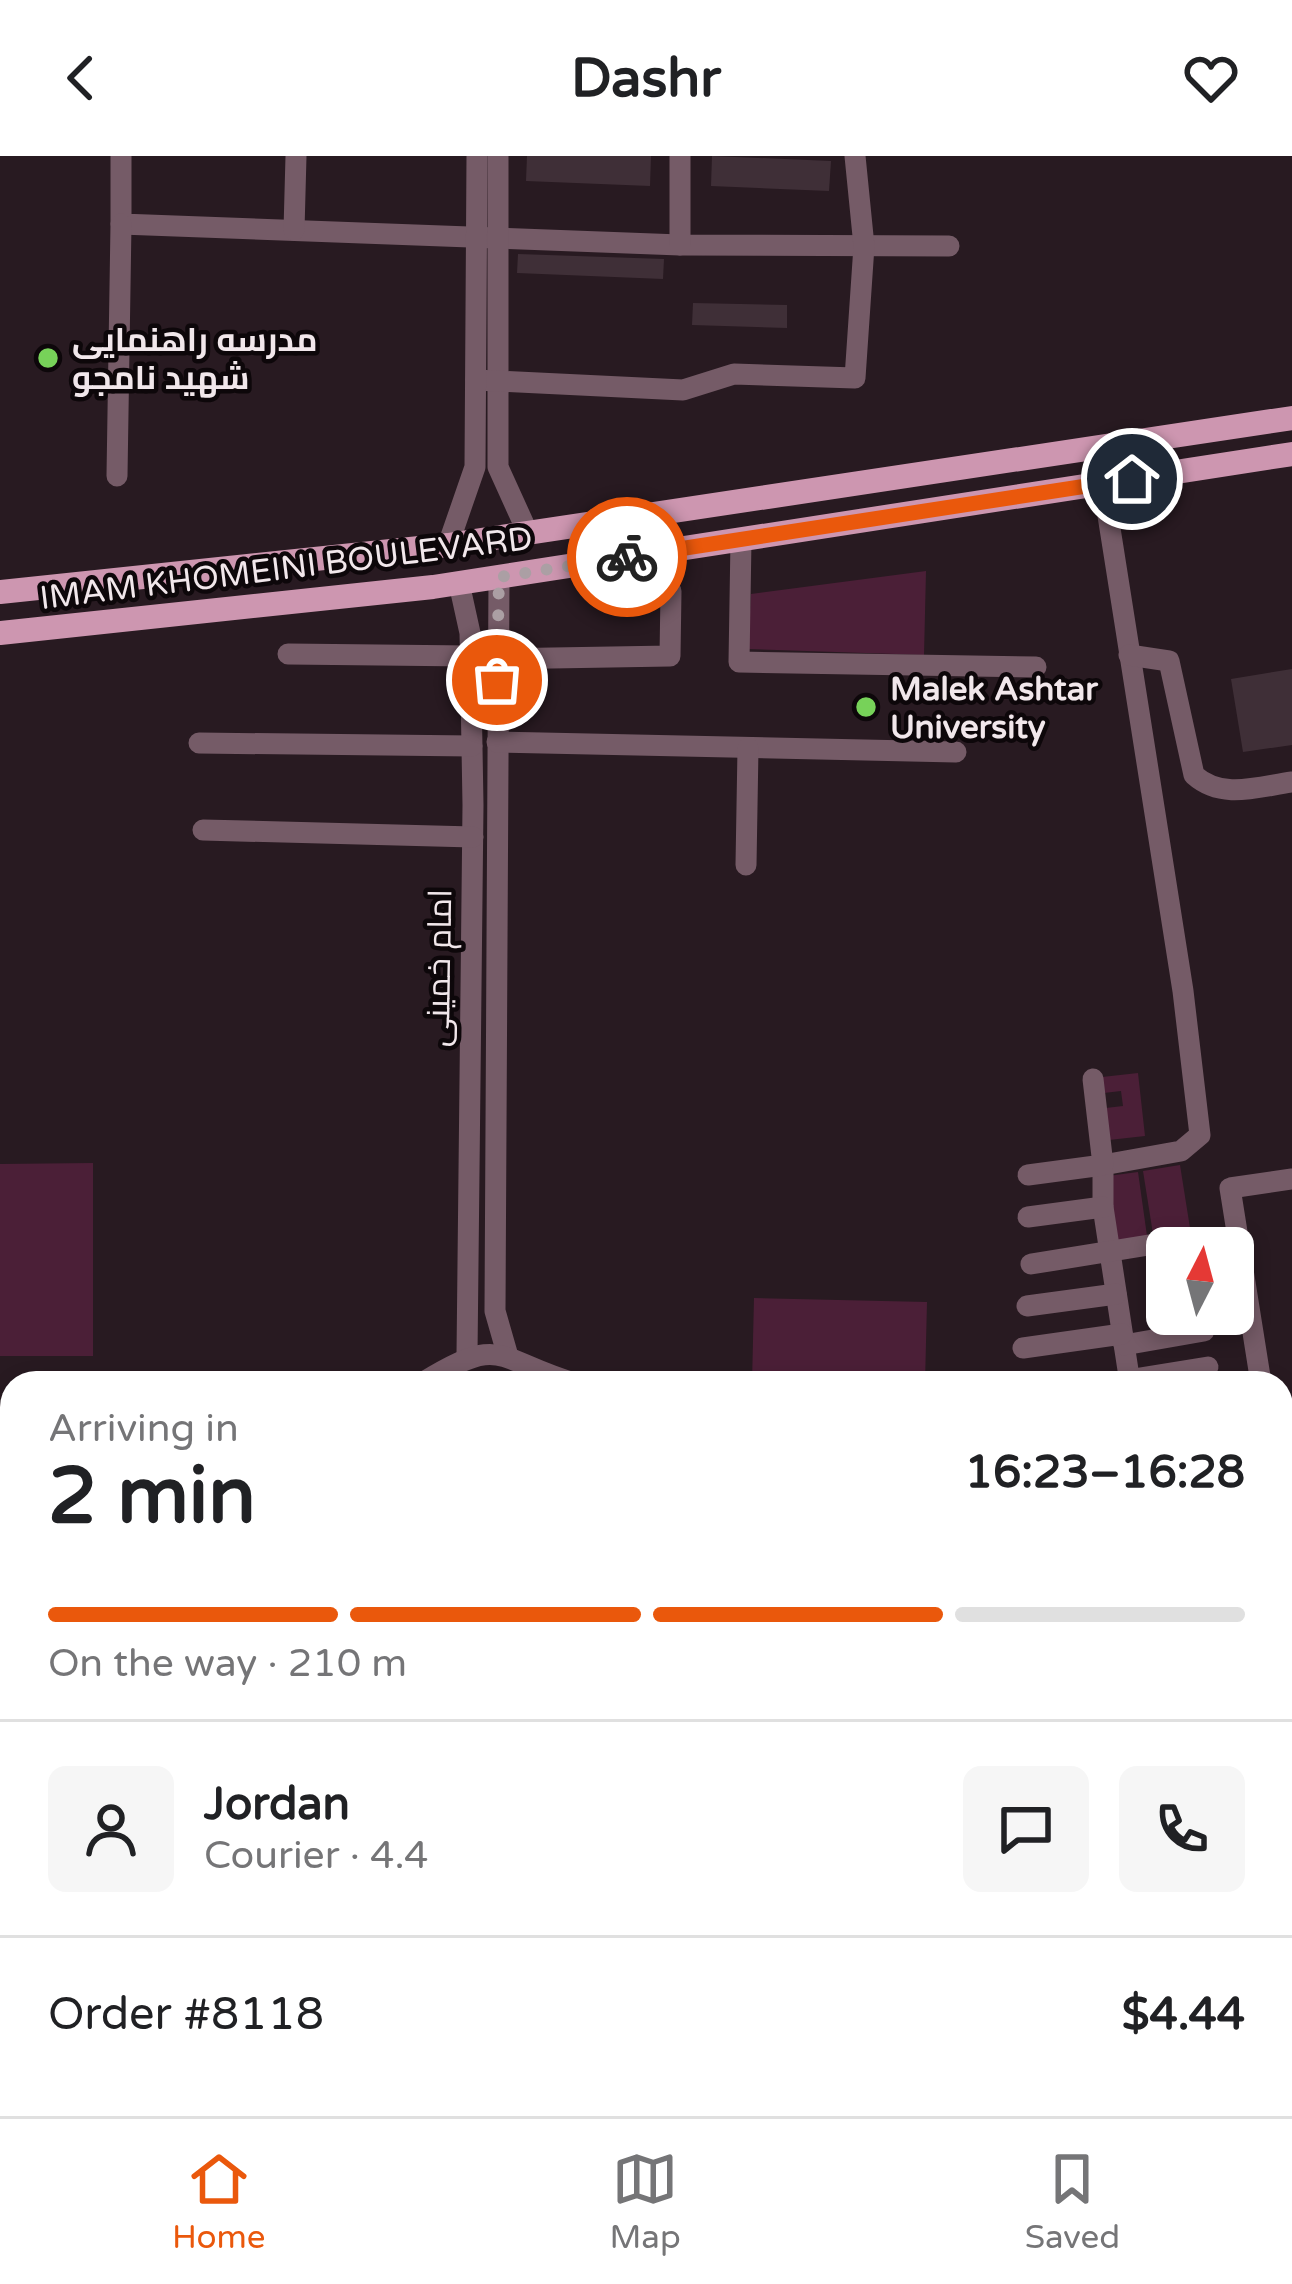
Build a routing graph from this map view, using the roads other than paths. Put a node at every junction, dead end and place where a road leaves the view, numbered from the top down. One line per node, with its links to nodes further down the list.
1 (122, 156): 7 (street)
2 (296, 156): 8 (street)
3 (478, 156): 9 (street)
4 (498, 156): 9 (street)
5 (680, 156): 10 (street)
6 (855, 156): 11 (street)
7 (122, 224): 8 (street); 17 (street)
8 (294, 230): 9 (street)
9 (487, 237): 10 (street); 13 (street)
10 (680, 245): 11 (street)
11 (864, 245): 12 (street); 13 (street)
12 (950, 246)
13 (486, 381): 19 (street); 21 (street)
14 (1292, 418): 15 (main road, IMAM KHOMEINI BOULEVARD)
15 (1095, 449): 18 (main road); 19 (main road, IMAM KHOMEINI BOULEVARD)
16 (1292, 454): 18 (main road, IMAM KHOMEINI BOULEVARD)
17 (117, 476)
18 (1103, 484): 20 (main road, IMAM KHOMEINI BOULEVARD); 28 (street)
19 (527, 532): 21 (main road, IMAM KHOMEINI BOULEVARD)
20 (741, 540): 22 (main road, IMAM KHOMEINI BOULEVARD); 30 (street)
21 (448, 545): 25 (main road, IMAM KHOMEINI BOULEVARD)
22 (499, 577): 23 (main road, IMAM KHOMEINI BOULEVARD); 31 (street)
23 (459, 583): 26 (main road, IMAM KHOMEINI BOULEVARD); 29 (street, امام خمینی)
24 (671, 591): 31 (street)
25 (0, 592)
26 (0, 634)
27 (288, 654): 29 (street)
28 (1130, 655): 38 (street); 50 (street)
29 (470, 656): 32 (street, امام خمینی)
30 (1036, 667)
31 (497, 670): 32 (street); 33 (street)
32 (470, 682): 35 (street, امام خمینی)
33 (497, 742): 36 (street); 39 (street)
34 (199, 743): 35 (street)
35 (472, 746): 39 (street, امام خمینی)
36 (748, 748): 37 (street); 42 (street)
37 (956, 752)
38 (1292, 782)
39 (484, 811): 41 (street, امام خمینی); 44 (street)
40 (203, 830): 41 (street)
41 (473, 837): 43 (street, امام خمینی)
42 (746, 865)
43 (472, 912): 44 (street); 46 (street, امام خمینی)
44 (496, 913): 45 (street)
45 (496, 1021): 46 (street); 49 (street)
46 (471, 1022): 48 (street, امام خمینی)
47 (1093, 1079): 50 (street)
48 (470, 1126): 49 (street); 55 (street, امام خمینی)
49 (497, 1126): 56 (street)
50 (1103, 1165): 51 (street); 53 (street)
51 (1028, 1175)
52 (1292, 1179): 72 (street)
53 (1103, 1207): 54 (street); 58 (street)
54 (1028, 1217)
55 (469, 1228): 56 (street); 66 (street, امام خمینی)
56 (496, 1228): 65 (street)
57 (1146, 1245): 58 (street)
58 (1109, 1251): 59 (street); 60 (street)
59 (1031, 1264)
60 (1116, 1294): 61 (street); 63 (street)
61 (1027, 1306)
62 (1164, 1335): 63 (street)
63 (1123, 1339): 64 (street); 70 (street)
64 (1023, 1348)
65 (506, 1353): 66 (street); 69 (street)
66 (467, 1355): 68 (street)
67 (1208, 1367): 71 (street)
68 (441, 1371)
69 (536, 1371)
70 (1123, 1371)
71 (1185, 1371)
72 (1259, 1371)

